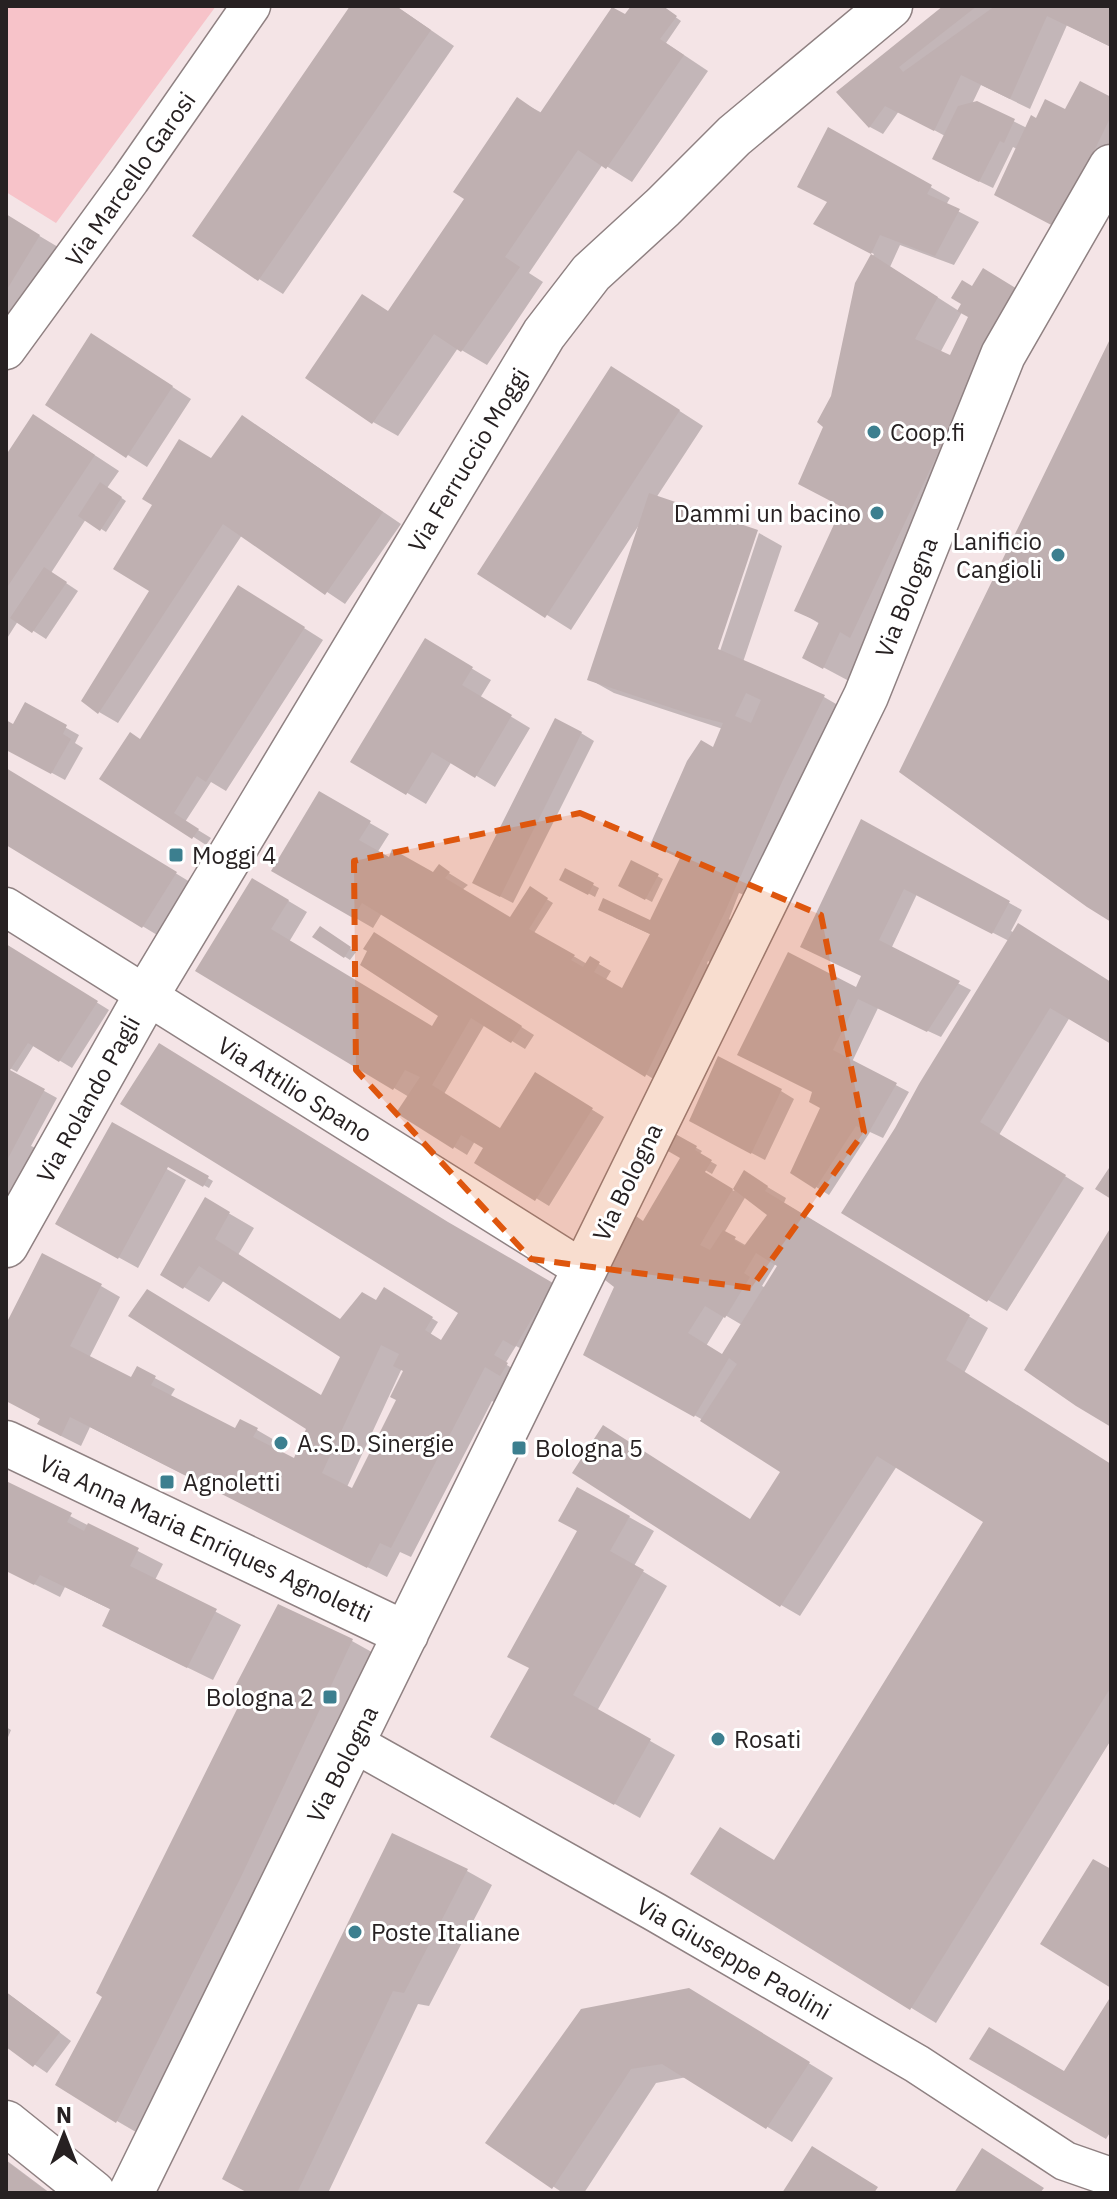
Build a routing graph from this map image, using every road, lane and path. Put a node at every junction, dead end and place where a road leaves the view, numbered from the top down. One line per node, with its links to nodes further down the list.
1 (251, 6): 4 (street, Via Marcello Garosi)
2 (890, 6): 6 (street, Via Ferruccio Moggi)
3 (1111, 167): 8 (street, Via Bologna)
4 (6, 350)
5 (6, 907): 6 (street, Via Attilio Spano)
6 (146, 996): 7 (street, Via Rolando Pagli); 8 (street, Via Attilio Spano)
7 (6, 1245)
8 (584, 1270): 10 (street, Via Bologna)
9 (6, 1443): 10 (street, Via Anna Maria Enriques Agnoletti)
10 (406, 1634): 11 (street, Via Bologna)
11 (354, 1743): 13 (street, Via Giuseppe Paolini); 15 (street, Via Bologna)
12 (6, 2123): 14 (street)
13 (1111, 2177)
14 (93, 2193)
15 (131, 2193)

